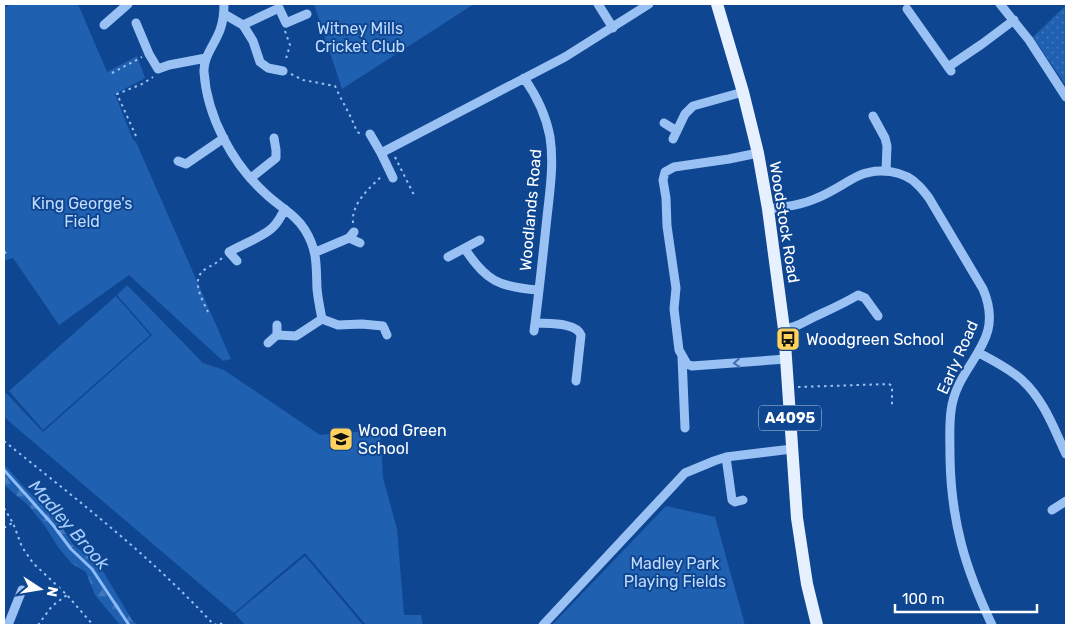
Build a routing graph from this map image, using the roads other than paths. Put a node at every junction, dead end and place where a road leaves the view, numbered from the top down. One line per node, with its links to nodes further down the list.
1 (128, 4): 12 (street)
2 (224, 4): 8 (street)
3 (598, 4): 14 (street)
4 (649, 4): 14 (street)
5 (717, 4): 18 (main road, Woodstock Road / A4095)
6 (1003, 5): 10 (street)
7 (907, 9): 10 (street)
8 (224, 14): 13 (street); 15 (street)
9 (307, 14): 13 (street)
10 (1014, 20): 19 (street)
11 (136, 23): 15 (street)
12 (104, 25)
13 (243, 25): 16 (street)
14 (613, 28): 17 (street)
15 (206, 58): 23 (street)
16 (283, 71)
17 (524, 78): 25 (street); 39 (street, Woodlands Road)
18 (743, 92): 21 (street); 26 (main road, Woodstock Road / A4095)
19 (1066, 97)
20 (873, 116): 28 (street)
21 (664, 123)
22 (370, 134): 25 (street)
23 (224, 138): 27 (street); 30 (street)
24 (274, 138): 30 (street)
25 (382, 153): 29 (street)
26 (758, 153): 32 (main road, Woodstock Road / A4095); 48 (street)
27 (184, 166)
28 (886, 171): 32 (street, Early Road); 47 (street, Early Road)
29 (391, 174)
30 (251, 178): 31 (street)
31 (285, 208): 36 (street); 38 (street)
32 (768, 209): 44 (main road, Woodstock Road / A4095)
33 (480, 240): 35 (street)
34 (360, 243): 36 (street)
35 (465, 249): 37 (street); 39 (street, Woodlands Road)
36 (316, 252): 41 (street)
37 (448, 257)
38 (236, 261)
39 (538, 290): 50 (street, Woodlands Road)
40 (878, 316): 44 (street)
41 (322, 319): 43 (street); 45 (street)
42 (277, 325): 45 (street)
43 (386, 326)
44 (784, 329): 49 (main road, Woodstock Road / A4095)
45 (277, 335): 46 (street)
46 (268, 343)
47 (979, 353): 53 (street); 62 (street, Early Road)
48 (682, 355): 49 (street, one-way to 48); 51 (street)
49 (786, 358): 52 (main road, Woodstock Road / A4095)
50 (576, 381)
51 (686, 428)
52 (792, 449): 54 (street); 61 (main road, Woodstock Road / A4095)
53 (1066, 454)
54 (726, 458): 55 (street); 60 (street)
55 (743, 500)
56 (1066, 501): 57 (street)
57 (1052, 510)
58 (22, 590): 59 (street)
59 (8, 625)
60 (543, 625)
61 (817, 625)
62 (992, 625)

